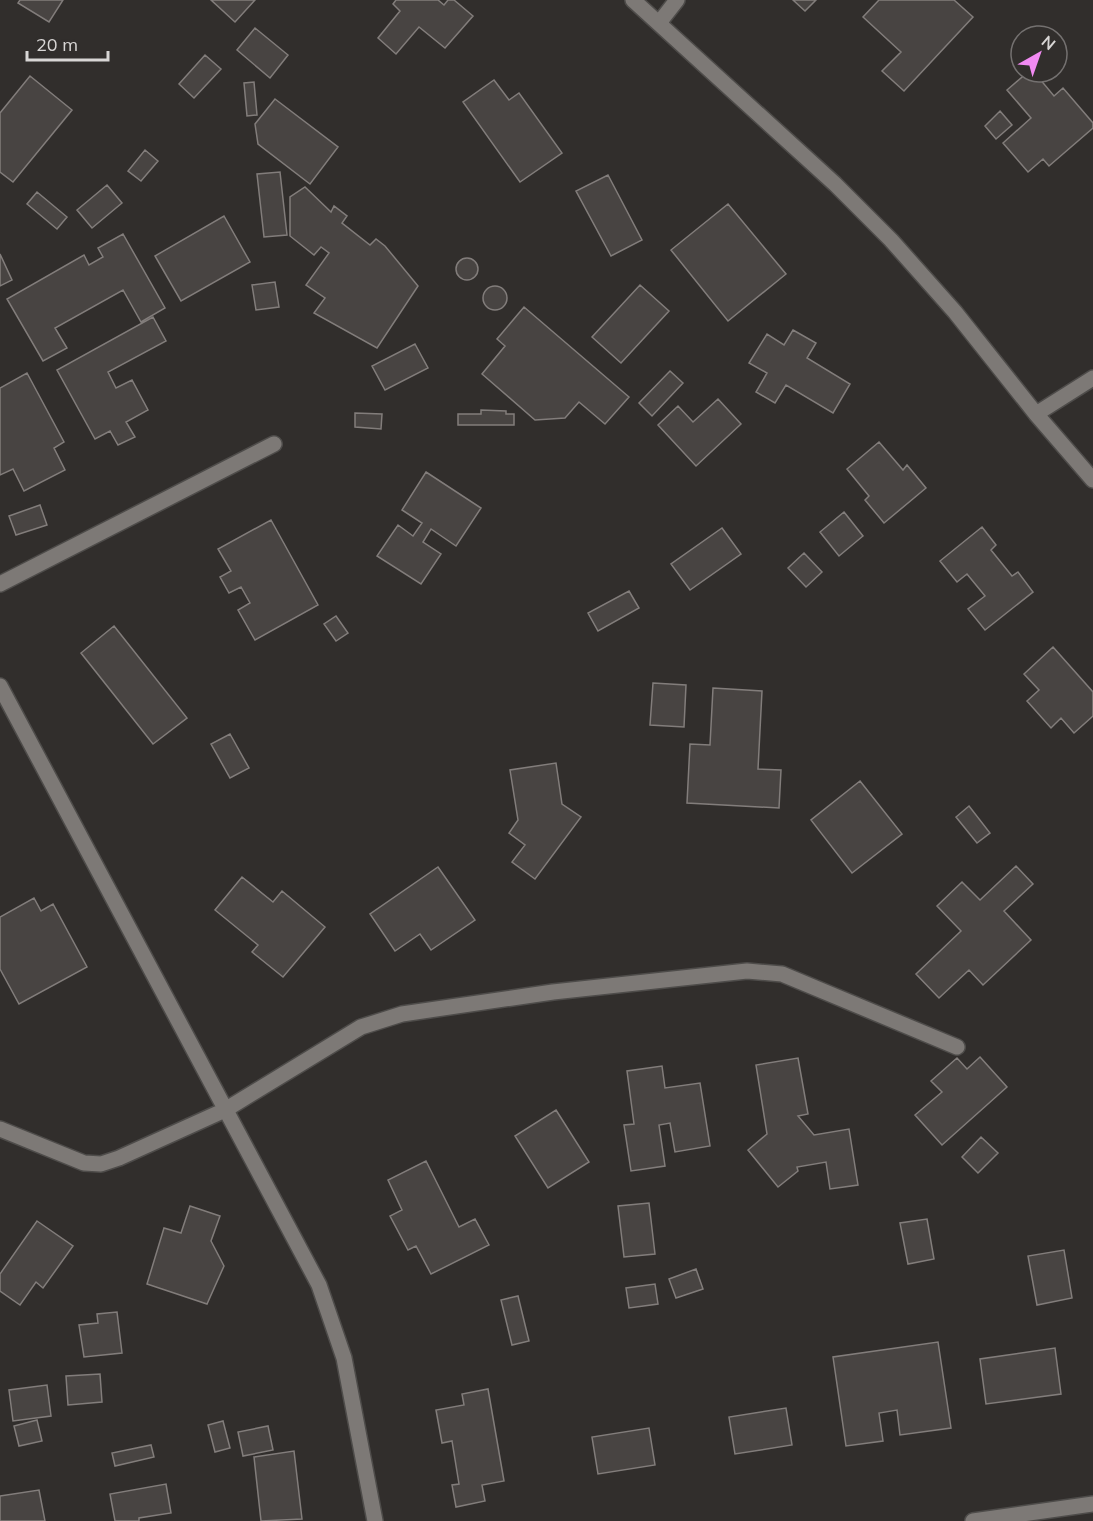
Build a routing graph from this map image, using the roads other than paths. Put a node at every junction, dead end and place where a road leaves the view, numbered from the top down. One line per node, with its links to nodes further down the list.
1 (633, 0): 3 (street)
2 (677, 0): 3 (street)
3 (659, 23): 5 (street)
4 (1093, 378): 5 (street)
5 (1036, 414): 7 (street)
6 (274, 444): 8 (street)
7 (1093, 480)
8 (0, 584)
9 (0, 686): 11 (street)
10 (957, 1047): 11 (street)
11 (225, 1110): 12 (street); 14 (street)
12 (0, 1129)
13 (1093, 1504): 15 (street)
14 (375, 1521)
15 (973, 1521)

